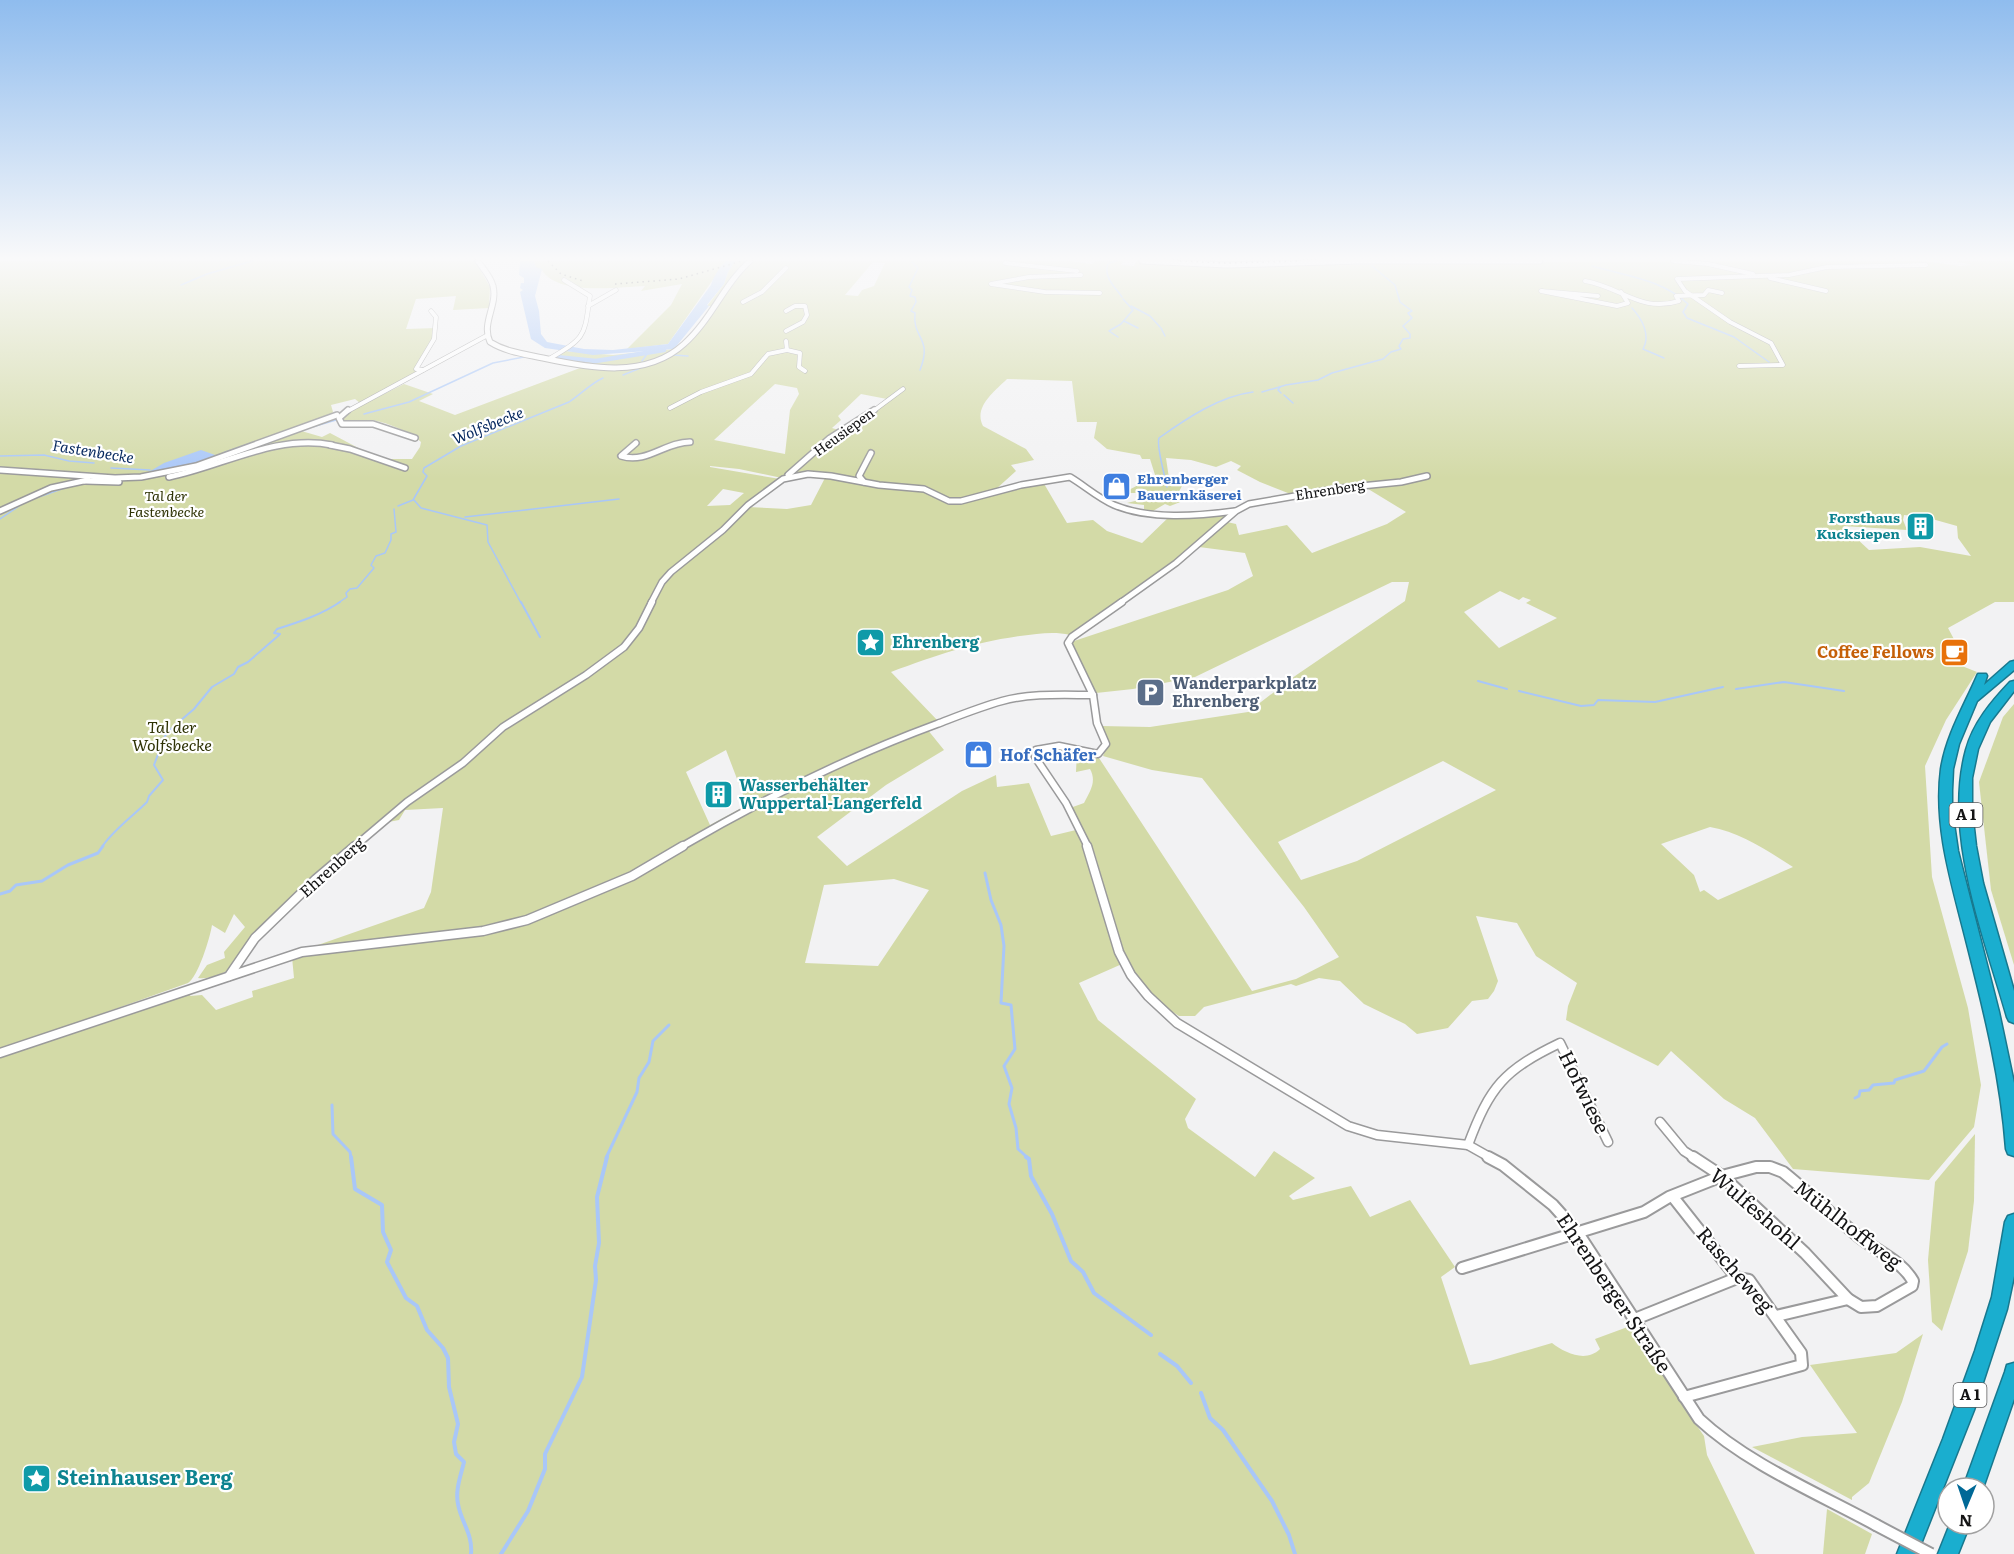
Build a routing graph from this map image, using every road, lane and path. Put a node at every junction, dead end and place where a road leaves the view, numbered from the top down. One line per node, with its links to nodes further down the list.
1 (434, 334): 10 (street)
2 (582, 334): 8 (street)
3 (693, 334): 8 (main road)
4 (1752, 334): 9 (street)
5 (486, 336): 8 (main road); 10 (street)
6 (786, 340): 7 (street)
7 (787, 350): 11 (street); 13 (street)
8 (549, 359)
9 (1739, 366)
10 (429, 369): 15 (street)
11 (805, 371)
12 (903, 388): 23 (street, Heusiepen)
13 (670, 408)
14 (337, 415): 21 (street)
15 (415, 438)
16 (690, 442): 17 (street)
17 (636, 443)
18 (871, 453): 25 (street)
19 (405, 468): 24 (street)
20 (0, 470): 21 (street)
21 (102, 476): 24 (street)
22 (1427, 476): 27 (street, Ehrenberg)
23 (786, 477): 25 (street, Ehrenberg); 34 (street, Ehrenberg)
24 (85, 481): 26 (street)
25 (864, 482): 27 (street, Ehrenberg)
26 (0, 511)
27 (1236, 511): 31 (street, Ehrenberg)
28 (2014, 664): 32 (highway, A 1)
29 (1982, 676): 32 (highway)
30 (2014, 684): 35 (highway, A 1)
31 (1093, 695): 33 (street, Ehrenberg); 34 (street)
32 (1973, 701): 40 (highway, A 1)
33 (1084, 839): 39 (street, Ehrenberger Straße)
34 (229, 976): 36 (street)
35 (2014, 1017)
36 (0, 1053)
37 (1660, 1122): 41 (street, Wulfeshohl)
38 (1608, 1142): 39 (street, Hofwiese)
39 (1468, 1145): 44 (street, Ehrenberger Straße)
40 (2014, 1149)
41 (1722, 1176): 42 (street); 47 (street, Wulfeshohl); 47 (street, Mühlhoffweg)
42 (1673, 1197): 44 (street); 46 (street, Rascheweg)
43 (2014, 1222): 54 (highway, A 1)
44 (1578, 1233): 45 (street); 49 (street, Ehrenberger Straße)
45 (1462, 1268)
46 (1737, 1278): 48 (street, Rascheweg); 49 (street)
47 (1848, 1299): 48 (street, Mühlhoffweg)
48 (1776, 1316): 51 (street, Rascheweg)
49 (1635, 1319): 51 (street, Ehrenberger Straße)
50 (2014, 1372): 52 (highway, A 1)
51 (1683, 1397): 55 (street, Ehrenberger Straße, bridge)
52 (1977, 1476)
53 (1955, 1536): 56 (highway)
54 (1907, 1554)
55 (1931, 1554)
56 (1948, 1554)

